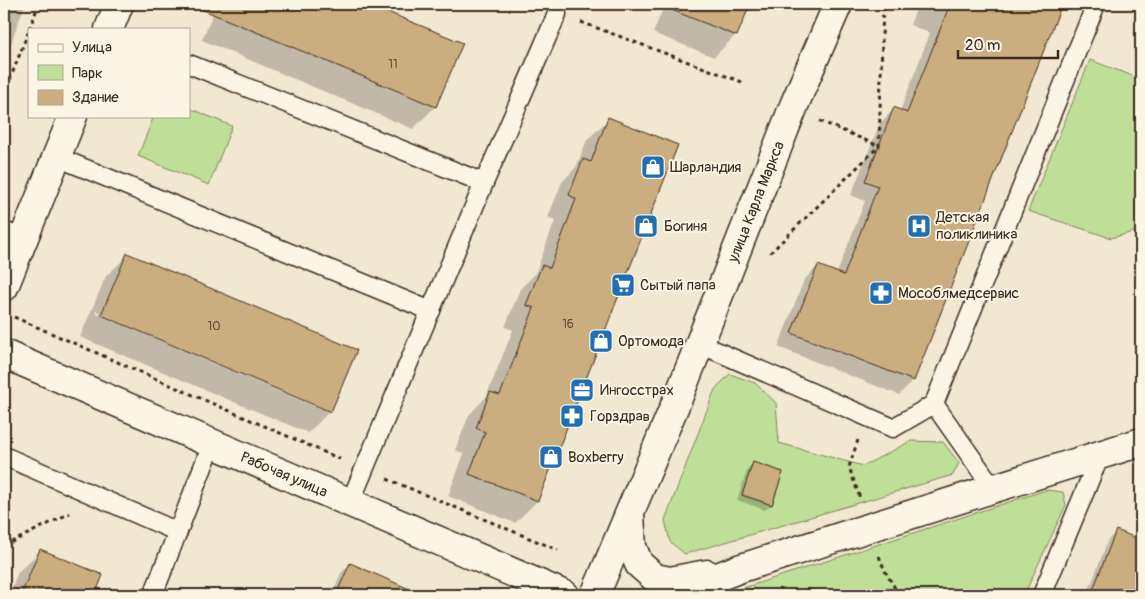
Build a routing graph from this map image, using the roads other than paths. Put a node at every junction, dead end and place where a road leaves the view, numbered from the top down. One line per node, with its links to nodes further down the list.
1 (119, 4): 5 (street)
2 (838, 4): 13 (street, улица Карла Маркса)
3 (1096, 4): 15 (lane)
4 (557, 14): 9 (lane)
5 (109, 28)
6 (190, 64): 9 (lane)
7 (72, 118): 8 (street)
8 (57, 157): 10 (street); 12 (lane)
9 (484, 184): 12 (lane)
10 (14, 235): 11 (street)
11 (4, 287)
12 (431, 311): 21 (lane)
13 (700, 344): 15 (lane); 22 (street, улица Карла Маркса)
14 (4, 354): 17 (street, Рабочая улица)
15 (934, 404): 20 (lane)
16 (1141, 442): 18 (street)
17 (212, 444): 21 (street, Рабочая улица); 23 (lane)
18 (1100, 455): 20 (street); 29 (lane)
19 (4, 456): 23 (lane)
20 (993, 488): 24 (street)
21 (350, 503): 26 (street, Рабочая улица)
22 (630, 515): 24 (street); 27 (street, улица Карла Маркса)
23 (178, 532): 25 (lane)
24 (738, 569): 28 (street)
25 (153, 595)
26 (565, 595)
27 (595, 595)
28 (672, 595)
29 (1042, 595)

